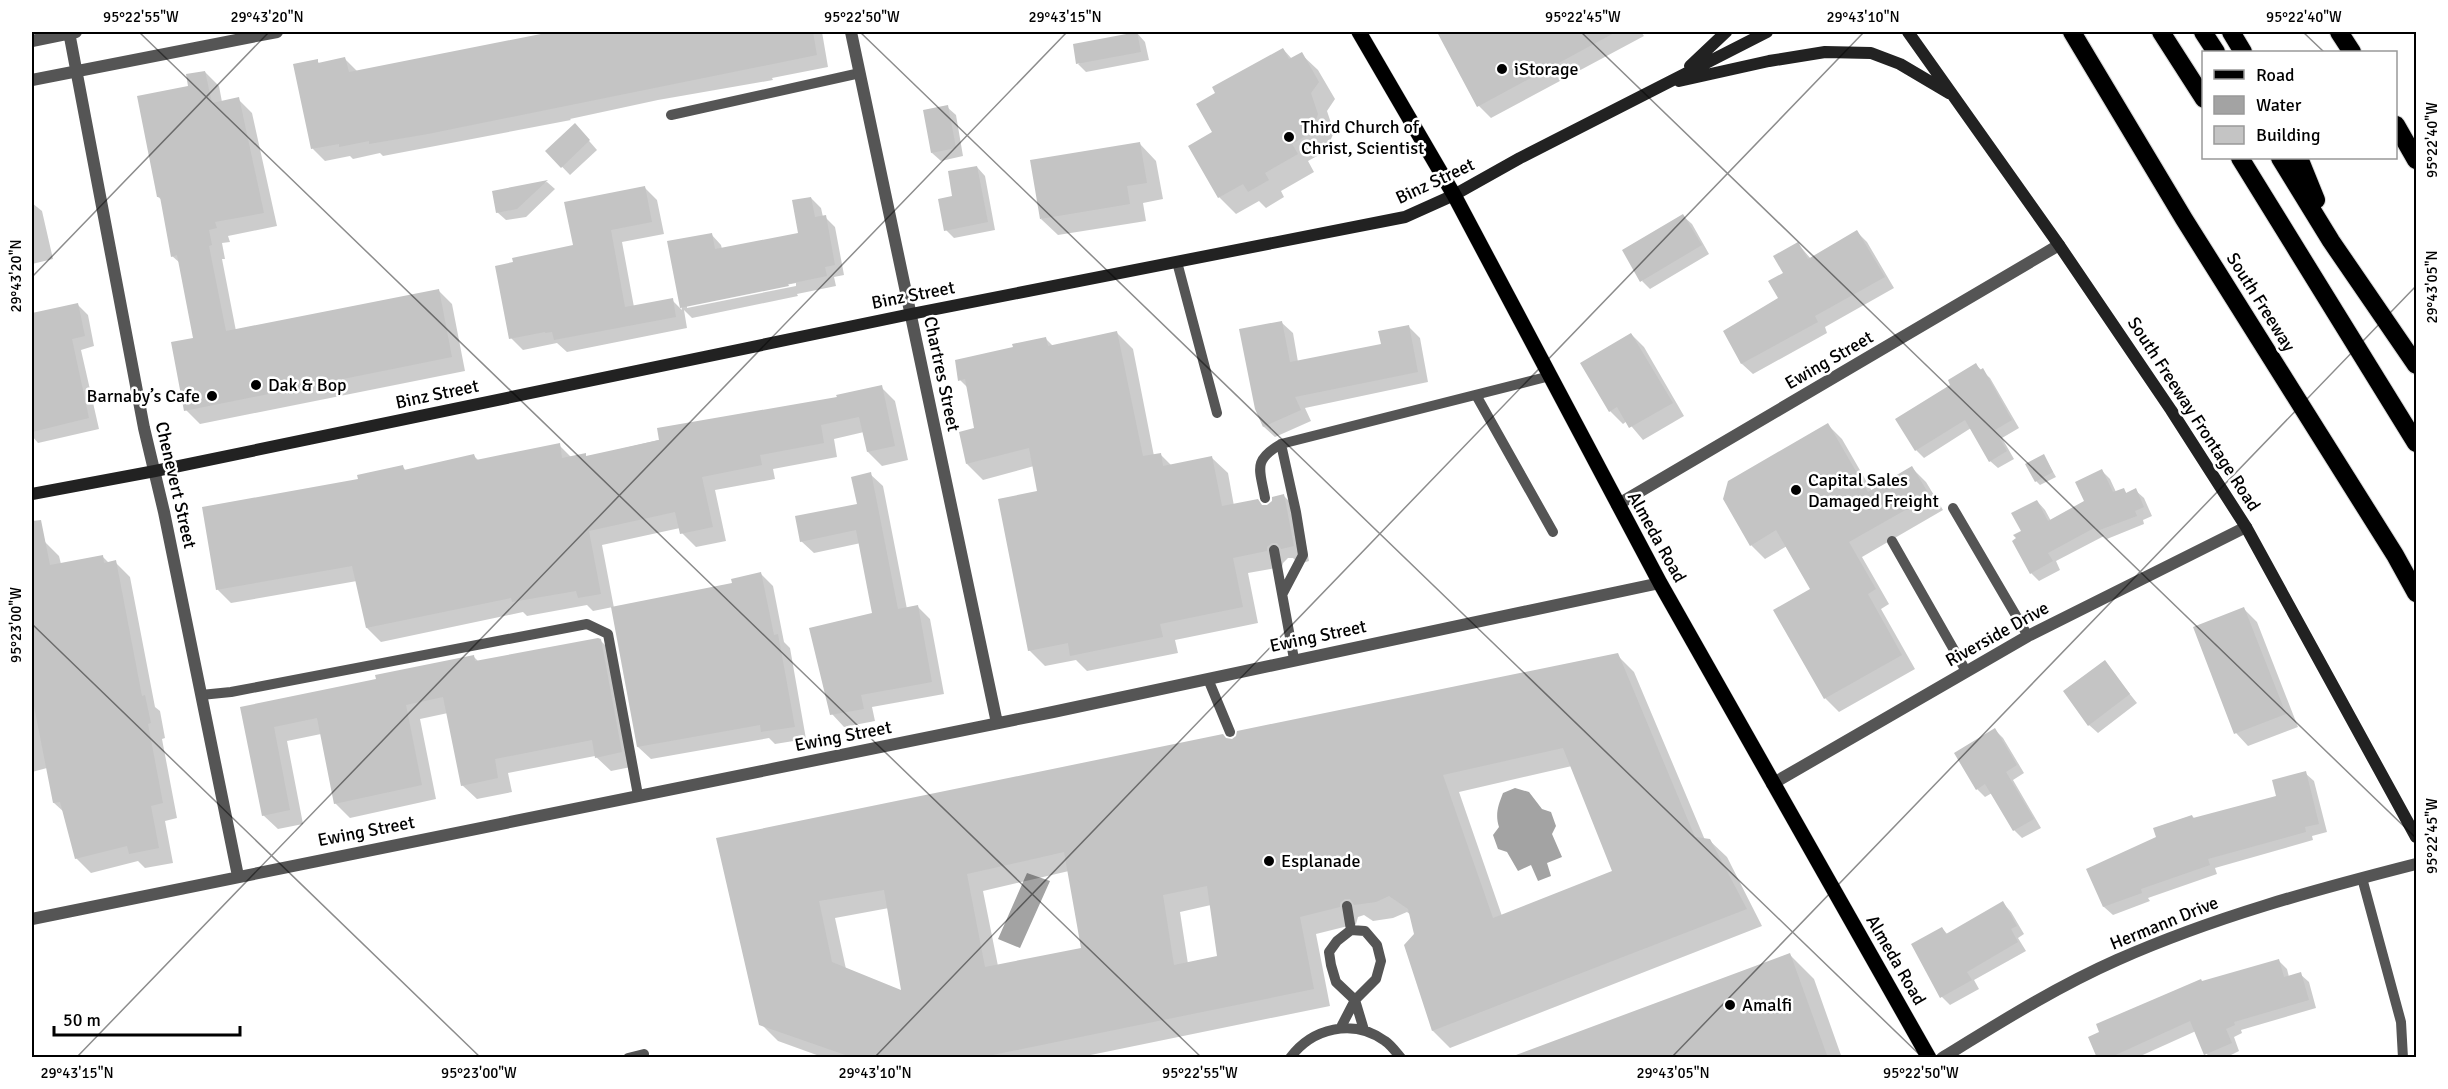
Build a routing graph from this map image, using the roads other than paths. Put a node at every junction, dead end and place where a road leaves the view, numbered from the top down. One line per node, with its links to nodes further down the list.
1 (72, 32): 14 (street); 19 (street, Chenevert Street)
2 (277, 32): 19 (street)
3 (851, 32): 20 (street, Chartres Street)
4 (1359, 32): 32 (main road, Almeda Road)
5 (1726, 32): 21 (main road)
6 (1767, 32): 21 (main road, Binz Street)
7 (1908, 32): 24 (main road, South Freeway Frontage Road)
8 (2072, 32): 54 (highway, South Freeway)
9 (2162, 32): 25 (highway)
10 (2203, 32): 15 (highway)
11 (2231, 32): 16 (highway)
12 (2339, 32): 17 (highway)
13 (2344, 32): 18 (highway)
14 (32, 41)
15 (2215, 51)
16 (2242, 51)
17 (2352, 51)
18 (2353, 51)
19 (76, 71): 22 (street); 43 (street, Chenevert Street)
20 (860, 73): 26 (lane); 36 (street, Chartres Street)
21 (1680, 76): 23 (main road, Binz Street)
22 (32, 80)
23 (1664, 84): 24 (main road); 32 (main road, Binz Street)
24 (1954, 96): 34 (main road, South Freeway Frontage Road)
25 (2202, 96)
26 (671, 115)
27 (2397, 127): 31 (highway)
28 (2241, 159): 41 (highway)
29 (2281, 159): 33 (highway)
30 (2300, 159): 33 (highway)
31 (2416, 160)
32 (1454, 195): 35 (main road, Binz Street); 38 (main road, Almeda Road)
33 (2331, 241): 37 (highway)
34 (2059, 245): 46 (street, Ewing Street); 48 (main road, South Freeway Frontage Road)
35 (1177, 262): 36 (main road, Binz Street); 40 (lane)
36 (911, 314): 43 (main road, Binz Street); 60 (street, Chartres Street)
37 (2416, 365)
38 (1550, 376): 39 (lane); 46 (main road, Almeda Road)
39 (1476, 395): 42 (lane); 49 (lane)
40 (1217, 413)
41 (2416, 443)
42 (1281, 444): 45 (lane); 53 (lane)
43 (155, 471): 44 (main road, Binz Street); 59 (street, Chenevert Street)
44 (32, 494)
45 (1265, 498)
46 (1617, 505): 52 (main road, Almeda Road)
47 (1953, 508): 55 (lane)
48 (2246, 527): 55 (street, Riverside Drive); 64 (main road, South Freeway Frontage Road)
49 (1553, 532)
50 (1892, 541): 57 (lane)
51 (1274, 550): 53 (lane)
52 (1660, 583): 56 (street, Ewing Street); 62 (main road, Almeda Road)
53 (1283, 593): 56 (lane)
54 (2416, 593)
55 (2028, 636): 57 (street, Riverside Drive)
56 (1294, 659): 58 (street, Ewing Street)
57 (1966, 671): 62 (street, Riverside Drive)
58 (1208, 679): 60 (street, Ewing Street); 61 (lane)
59 (201, 695): 63 (lane); 66 (street, Chenevert Street)
60 (998, 723): 63 (street, Ewing Street)
61 (1230, 732)
62 (1772, 784): 78 (main road, Almeda Road)
63 (638, 795): 66 (street, Ewing Street)
64 (2416, 837)
65 (2416, 864): 67 (street, Hermann Drive)
66 (238, 876): 69 (street, Ewing Street)
67 (2362, 878): 79 (street, Hermann Drive); 80 (lane)
68 (1347, 906): 70 (lane)
69 (32, 919)
70 (1351, 930): 71 (lane); 71 (lane)
71 (1355, 1000): 72 (lane); 73 (lane)
72 (1341, 1028): 73 (lane); 76 (lane)
73 (1364, 1030): 77 (lane)
74 (644, 1054): 75 (lane)
75 (628, 1058)
76 (1290, 1058)
77 (1401, 1058)
78 (1929, 1058)
79 (1942, 1058)
80 (2403, 1058)

